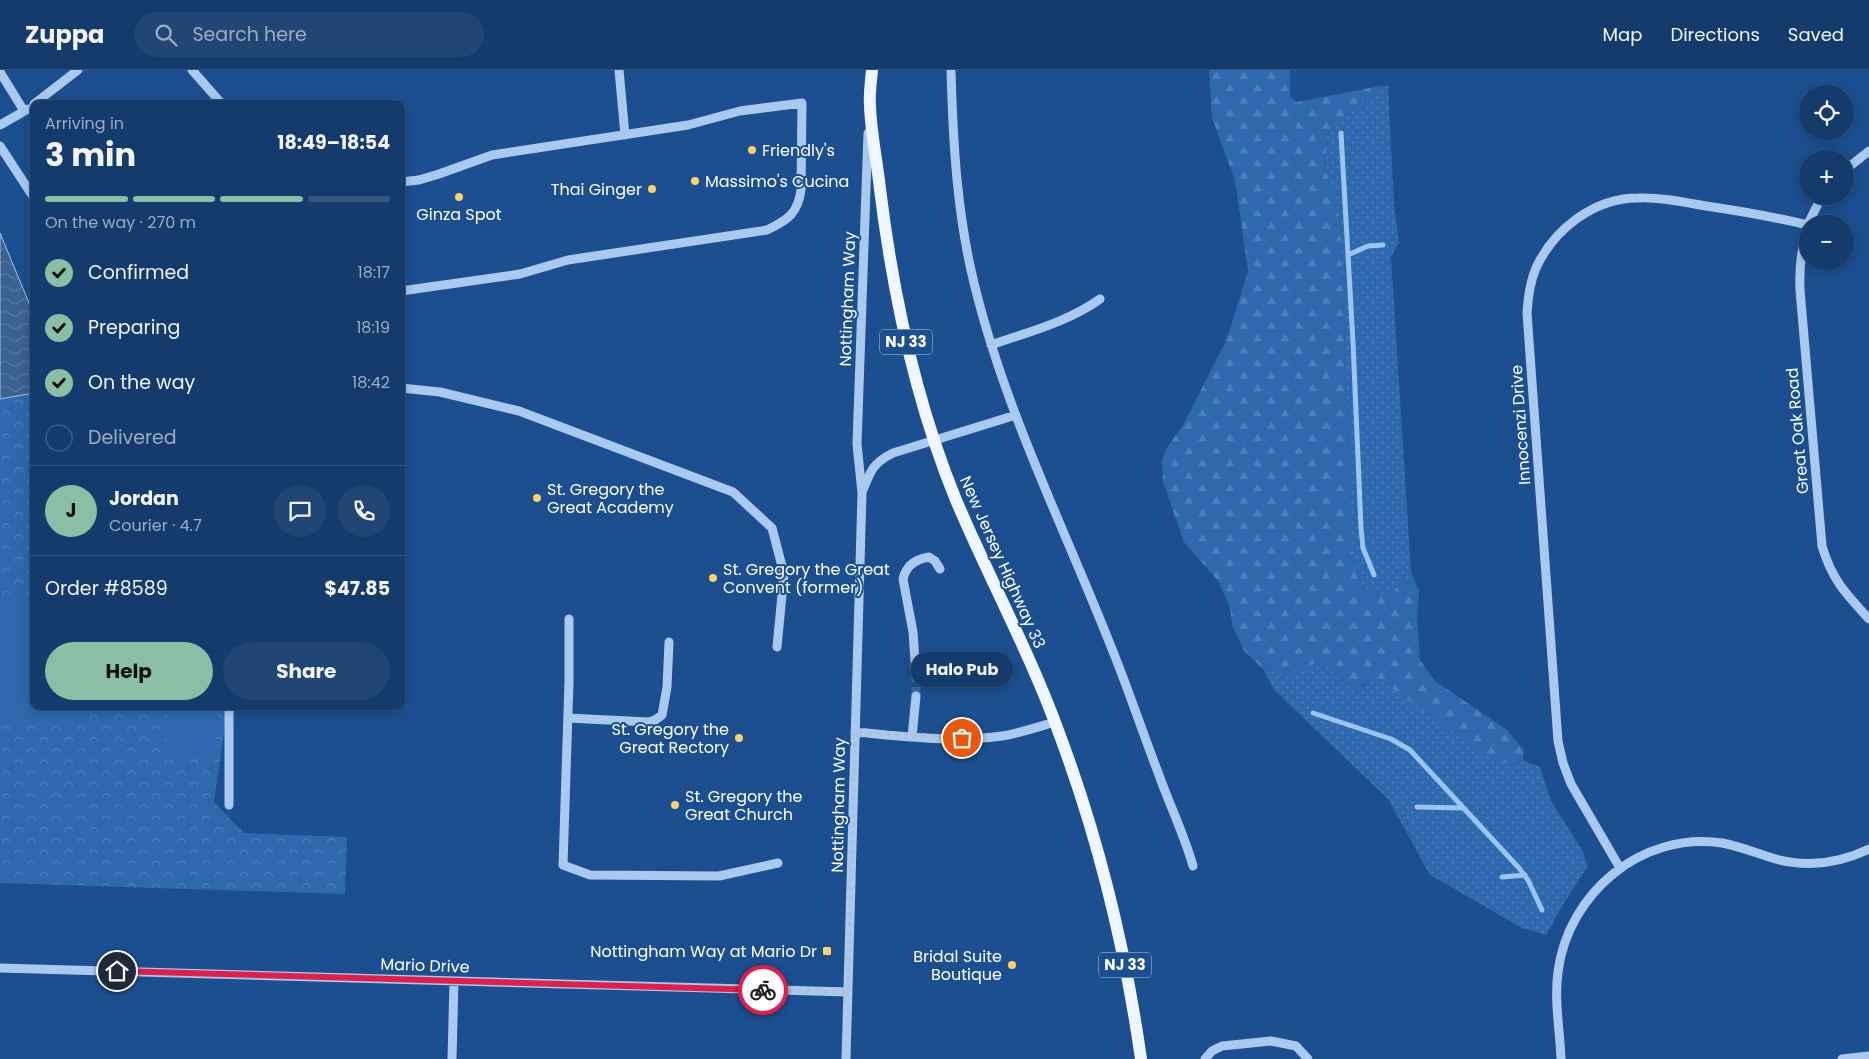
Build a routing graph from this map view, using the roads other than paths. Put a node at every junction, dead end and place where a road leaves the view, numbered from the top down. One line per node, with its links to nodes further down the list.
1 (78, 70): 7 (street)
2 (192, 70): 8 (street)
3 (619, 70): 13 (street)
4 (872, 70): 9 (main road, New Jersey Highway 33 / NJ 33)
5 (950, 70): 23 (street)
6 (0, 72): 11 (street)
7 (39, 100)
8 (218, 100)
9 (870, 105): 26 (main road, New Jersey Highway 33 / NJ 33); 27 (street, Nottingham Way)
10 (30, 107): 11 (street)
11 (24, 111): 12 (street)
12 (0, 125)
13 (625, 134): 17 (street); 21 (street)
14 (0, 146): 18 (street)
15 (1869, 151): 16 (street)
16 (1854, 163)
17 (405, 182)
18 (30, 192)
19 (1799, 223): 44 (street, Innocenzi Drive)
20 (1800, 270): 30 (street, Great Oak Road)
21 (405, 290)
22 (1100, 299): 23 (street)
23 (991, 345): 25 (street)
24 (405, 388): 32 (street)
25 (1016, 415): 26 (street, Nottingham Way); 43 (street)
26 (934, 440): 27 (street, Nottingham Way); 37 (main road, New Jersey Highway 33 / NJ 33)
27 (862, 493): 38 (street, Nottingham Way)
28 (940, 569): 33 (street)
29 (569, 619): 36 (street)
30 (1869, 619)
31 (669, 642): 36 (street)
32 (777, 647)
33 (916, 674)
34 (916, 696): 39 (street)
35 (229, 710): 40 (street)
36 (568, 718): 42 (street)
37 (1055, 722): 39 (street); 51 (main road, New Jersey Highway 33 / NJ 33)
38 (855, 732): 39 (street); 47 (street, Nottingham Way)
39 (912, 737)
40 (228, 805)
41 (1869, 849): 44 (street)
42 (778, 864)
43 (1193, 866)
44 (1620, 868): 54 (street)
45 (0, 968): 46 (street, Mario Drive)
46 (454, 981): 47 (street, Mario Drive); 49 (street)
47 (848, 992): 50 (street, Nottingham Way)
48 (1869, 1056): 55 (street)
49 (452, 1059)
50 (846, 1059)
51 (1141, 1059)
52 (1205, 1059): 53 (street)
53 (1308, 1059)
54 (1561, 1059)
55 (1842, 1059)

